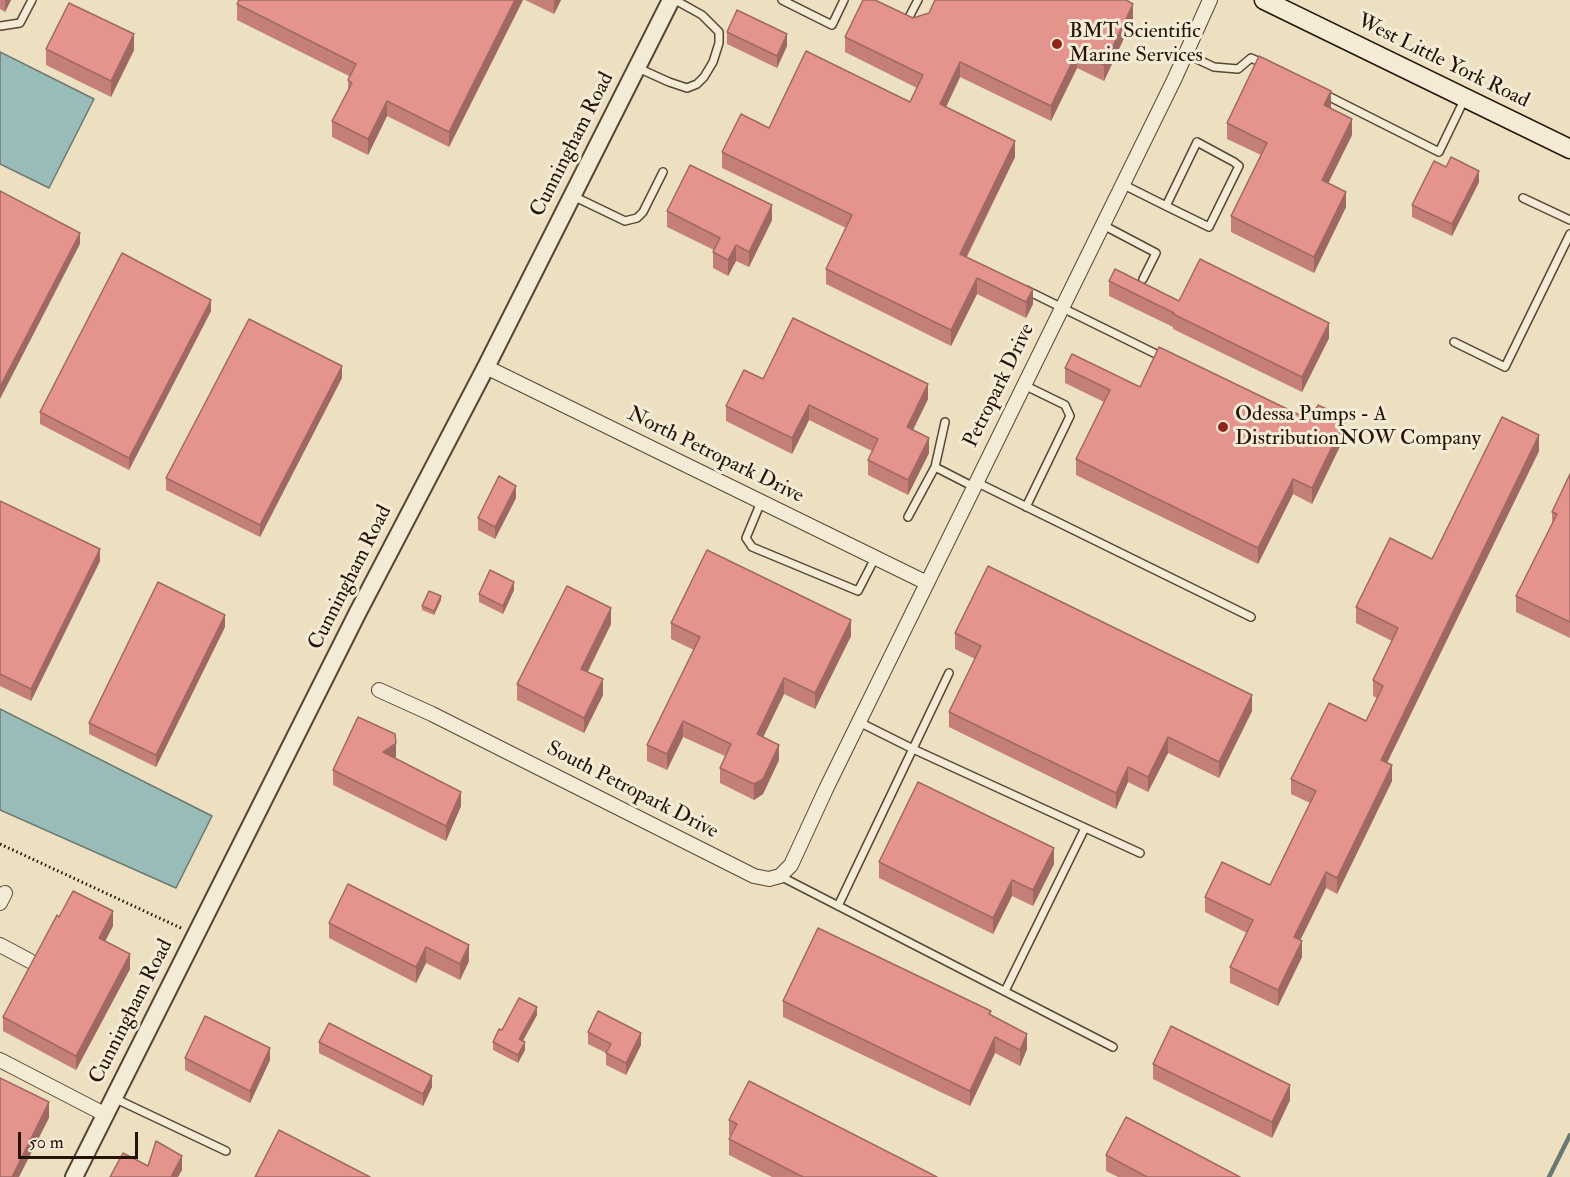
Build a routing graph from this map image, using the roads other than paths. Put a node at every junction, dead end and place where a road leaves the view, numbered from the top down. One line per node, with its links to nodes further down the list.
1 (32, 0): 9 (lane)
2 (673, 0): 12 (street, Cunningham Road); 12 (lane)
3 (782, 0): 4 (lane)
4 (844, 0)
5 (918, 0): 8 (lane)
6 (1210, 0): 10 (street, Petropark Drive)
7 (1264, 0): 14 (main road, West Little York Road)
8 (908, 21)
9 (0, 26)
10 (1186, 54): 11 (lane); 17 (street, Petropark Drive)
11 (1271, 67)
12 (638, 68): 18 (street, Cunningham Road)
13 (1310, 87): 14 (lane)
14 (1465, 98): 15 (main road, West Little York Road)
15 (1570, 149)
16 (663, 172): 18 (lane)
17 (1122, 184): 20 (lane); 22 (street, Petropark Drive)
18 (573, 196): 29 (street, Cunningham Road)
19 (1523, 198): 21 (lane)
20 (1166, 206): 20 (lane)
21 (1570, 220)
22 (1102, 225): 24 (lane); 26 (street, Petropark Drive)
23 (1570, 234): 27 (lane)
24 (1143, 279)
25 (1023, 289): 26 (lane)
26 (1062, 308): 28 (lane); 30 (street, Petropark Drive)
27 (1454, 342)
28 (1154, 352)
29 (486, 367): 34 (street, North Petropark Drive); 53 (street, Cunningham Road)
30 (1024, 385): 33 (street, Petropark Drive); 35 (lane)
31 (945, 422): 32 (lane)
32 (935, 467): 33 (lane); 36 (lane)
33 (975, 485): 35 (lane); 38 (street, Petropark Drive)
34 (761, 502): 37 (street, North Petropark Drive); 37 (lane)
35 (1026, 507): 39 (lane)
36 (908, 517)
37 (875, 558): 38 (street, North Petropark Drive)
38 (927, 584): 42 (street, Petropark Drive)
39 (1251, 617)
40 (949, 673): 43 (lane)
41 (379, 690): 46 (street, South Petropark Drive)
42 (859, 722): 43 (lane); 46 (street, Petropark Drive)
43 (913, 749): 44 (lane); 47 (lane)
44 (1085, 828): 45 (lane); 50 (lane)
45 (1140, 853)
46 (780, 876): 47 (lane)
47 (838, 906): 50 (lane)
48 (0, 945): 49 (street)
49 (30, 961)
50 (1005, 991): 51 (lane)
51 (1113, 1047)
52 (0, 1060): 54 (street)
53 (114, 1098): 54 (street, Cunningham Road); 55 (lane)
54 (106, 1115): 56 (street, Cunningham Road)
55 (226, 1151)
56 (74, 1177)

